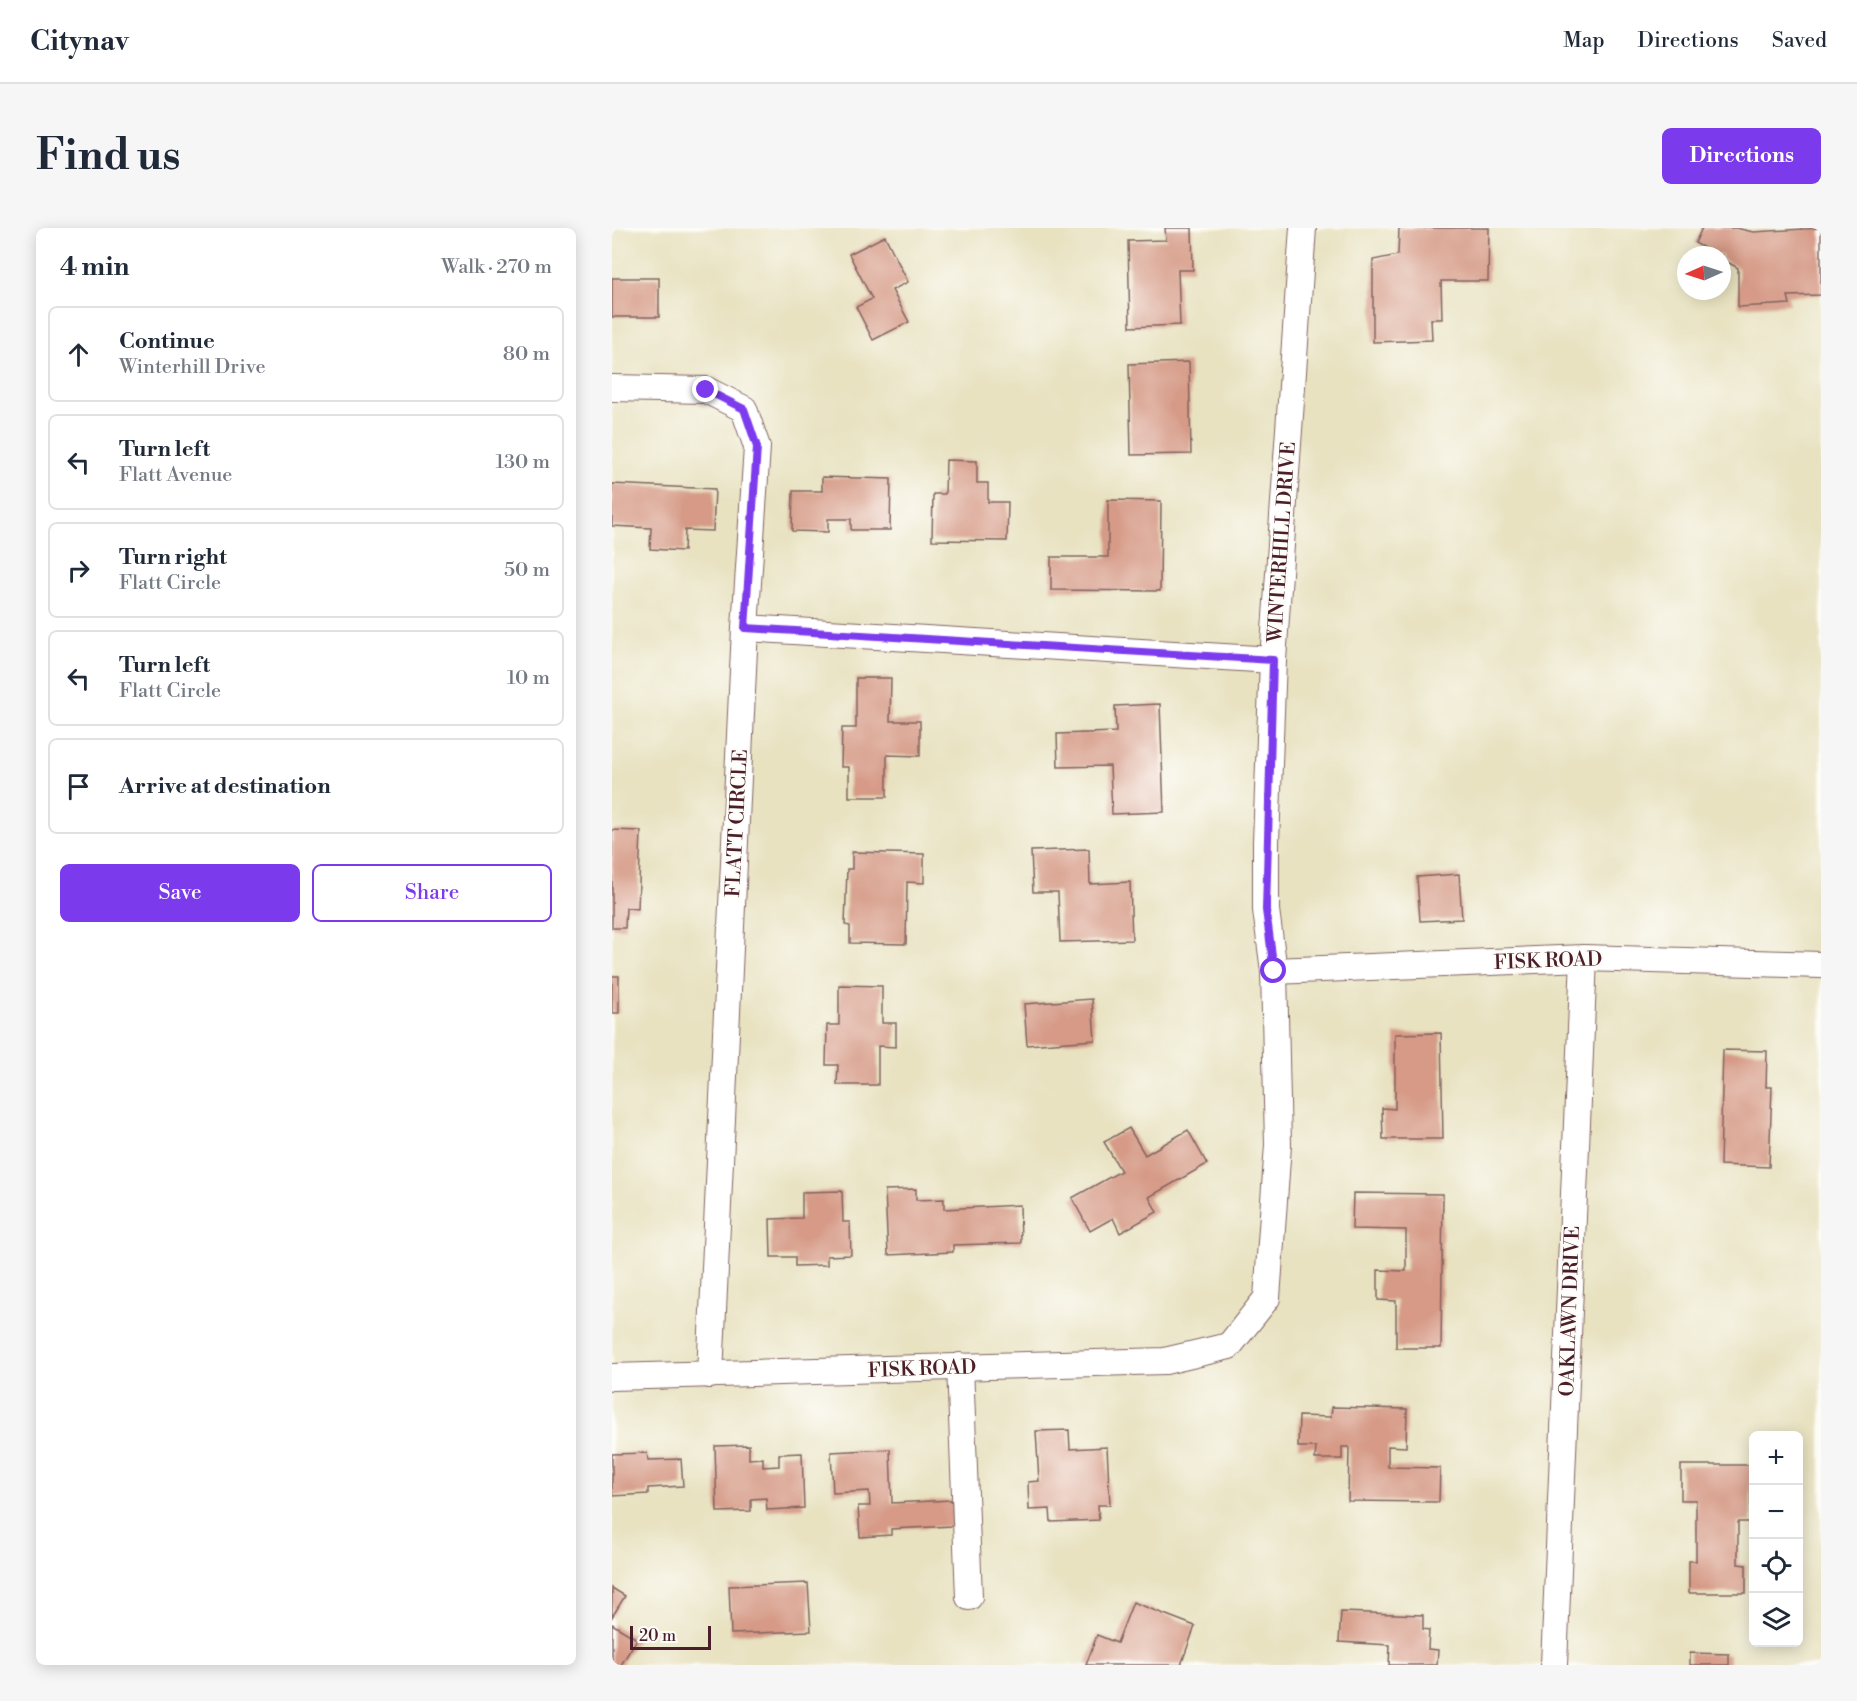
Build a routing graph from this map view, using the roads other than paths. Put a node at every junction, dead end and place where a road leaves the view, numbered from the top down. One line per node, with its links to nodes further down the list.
1 (1303, 228): 4 (street, WINTERHILL DRIVE)
2 (612, 388): 3 (street, FLATT CIRCLE)
3 (745, 628): 4 (street); 10 (street, FLATT CIRCLE)
4 (1273, 660): 7 (street, WINTERHILL DRIVE)
5 (1584, 958): 6 (street, FISK ROAD); 7 (street, FISK ROAD); 13 (street, OAKLAWN DRIVE)
6 (1821, 964)
7 (1274, 971): 8 (street, WINTERHILL DRIVE)
8 (1229, 1346): 9 (street, FISK ROAD)
9 (960, 1366): 10 (street, FISK ROAD); 12 (street)
10 (710, 1375): 11 (street, FISK ROAD)
11 (612, 1377)
12 (969, 1597)
13 (1554, 1665)

